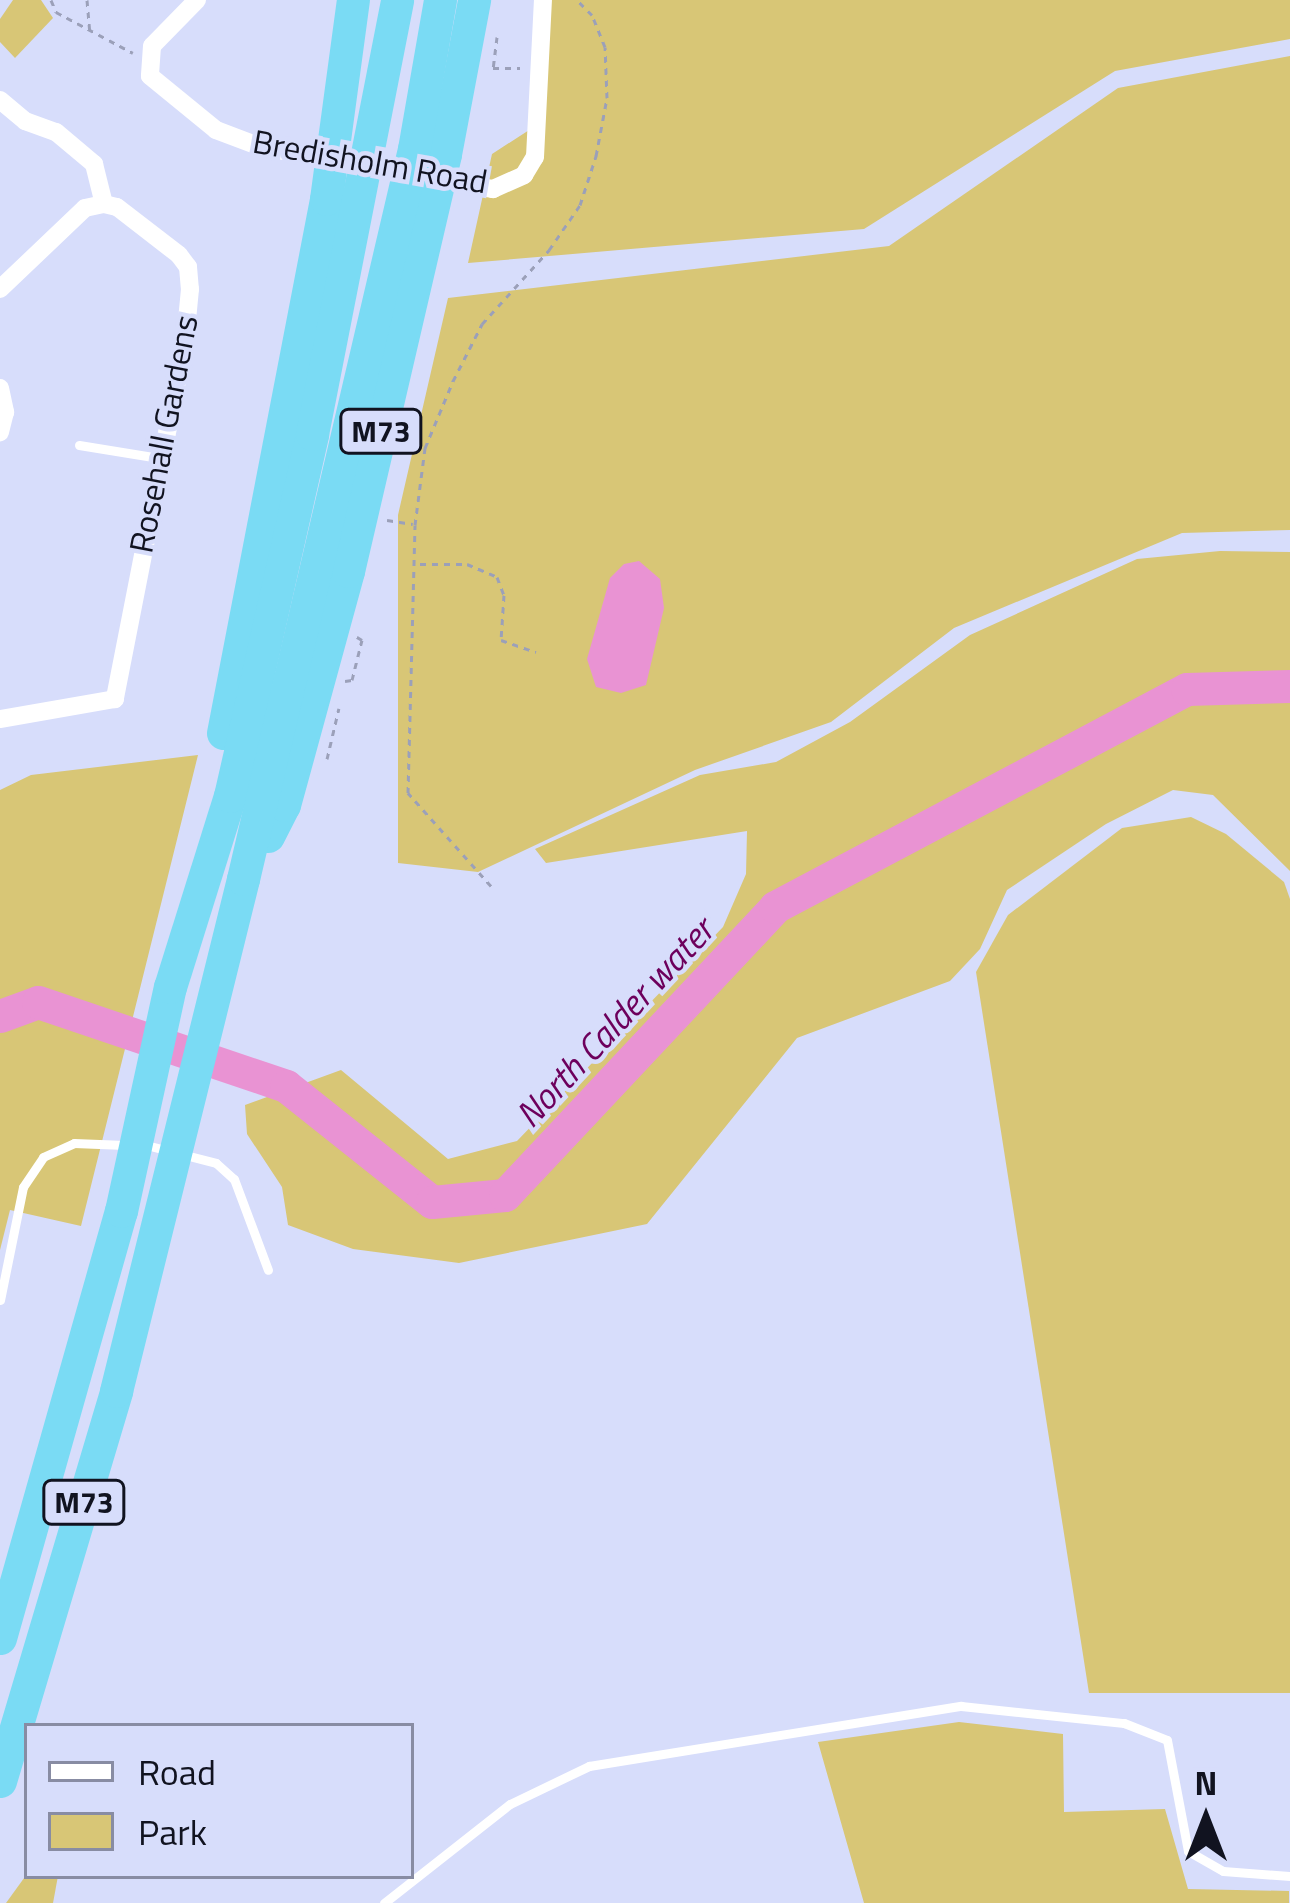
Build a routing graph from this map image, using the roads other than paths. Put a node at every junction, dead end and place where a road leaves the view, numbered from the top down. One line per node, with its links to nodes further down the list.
1 (197, 0): 7 (street, Bredisholm Road)
2 (353, 0): 17 (highway)
3 (364, 0): 13 (highway)
4 (397, 0): 13 (highway, M73)
5 (440, 0): 18 (highway, M73)
6 (474, 0): 18 (highway, M73)
7 (543, 0)
8 (0, 100): 9 (street)
9 (104, 204): 10 (street); 15 (street, Rosehall Gardens)
10 (0, 289)
11 (0, 388): 12 (street)
12 (0, 432)
13 (312, 434): 17 (highway, M73)
14 (79, 445): 15 (lane)
15 (159, 458): 16 (street, Rosehall Gardens)
16 (0, 719)
17 (207, 847): 21 (highway, M73)
18 (251, 862): 22 (highway, M73)
19 (268, 1270): 20 (lane)
20 (0, 1300)
21 (0, 1638)
22 (0, 1781)
23 (1290, 1876): 24 (lane)
24 (384, 1903)

